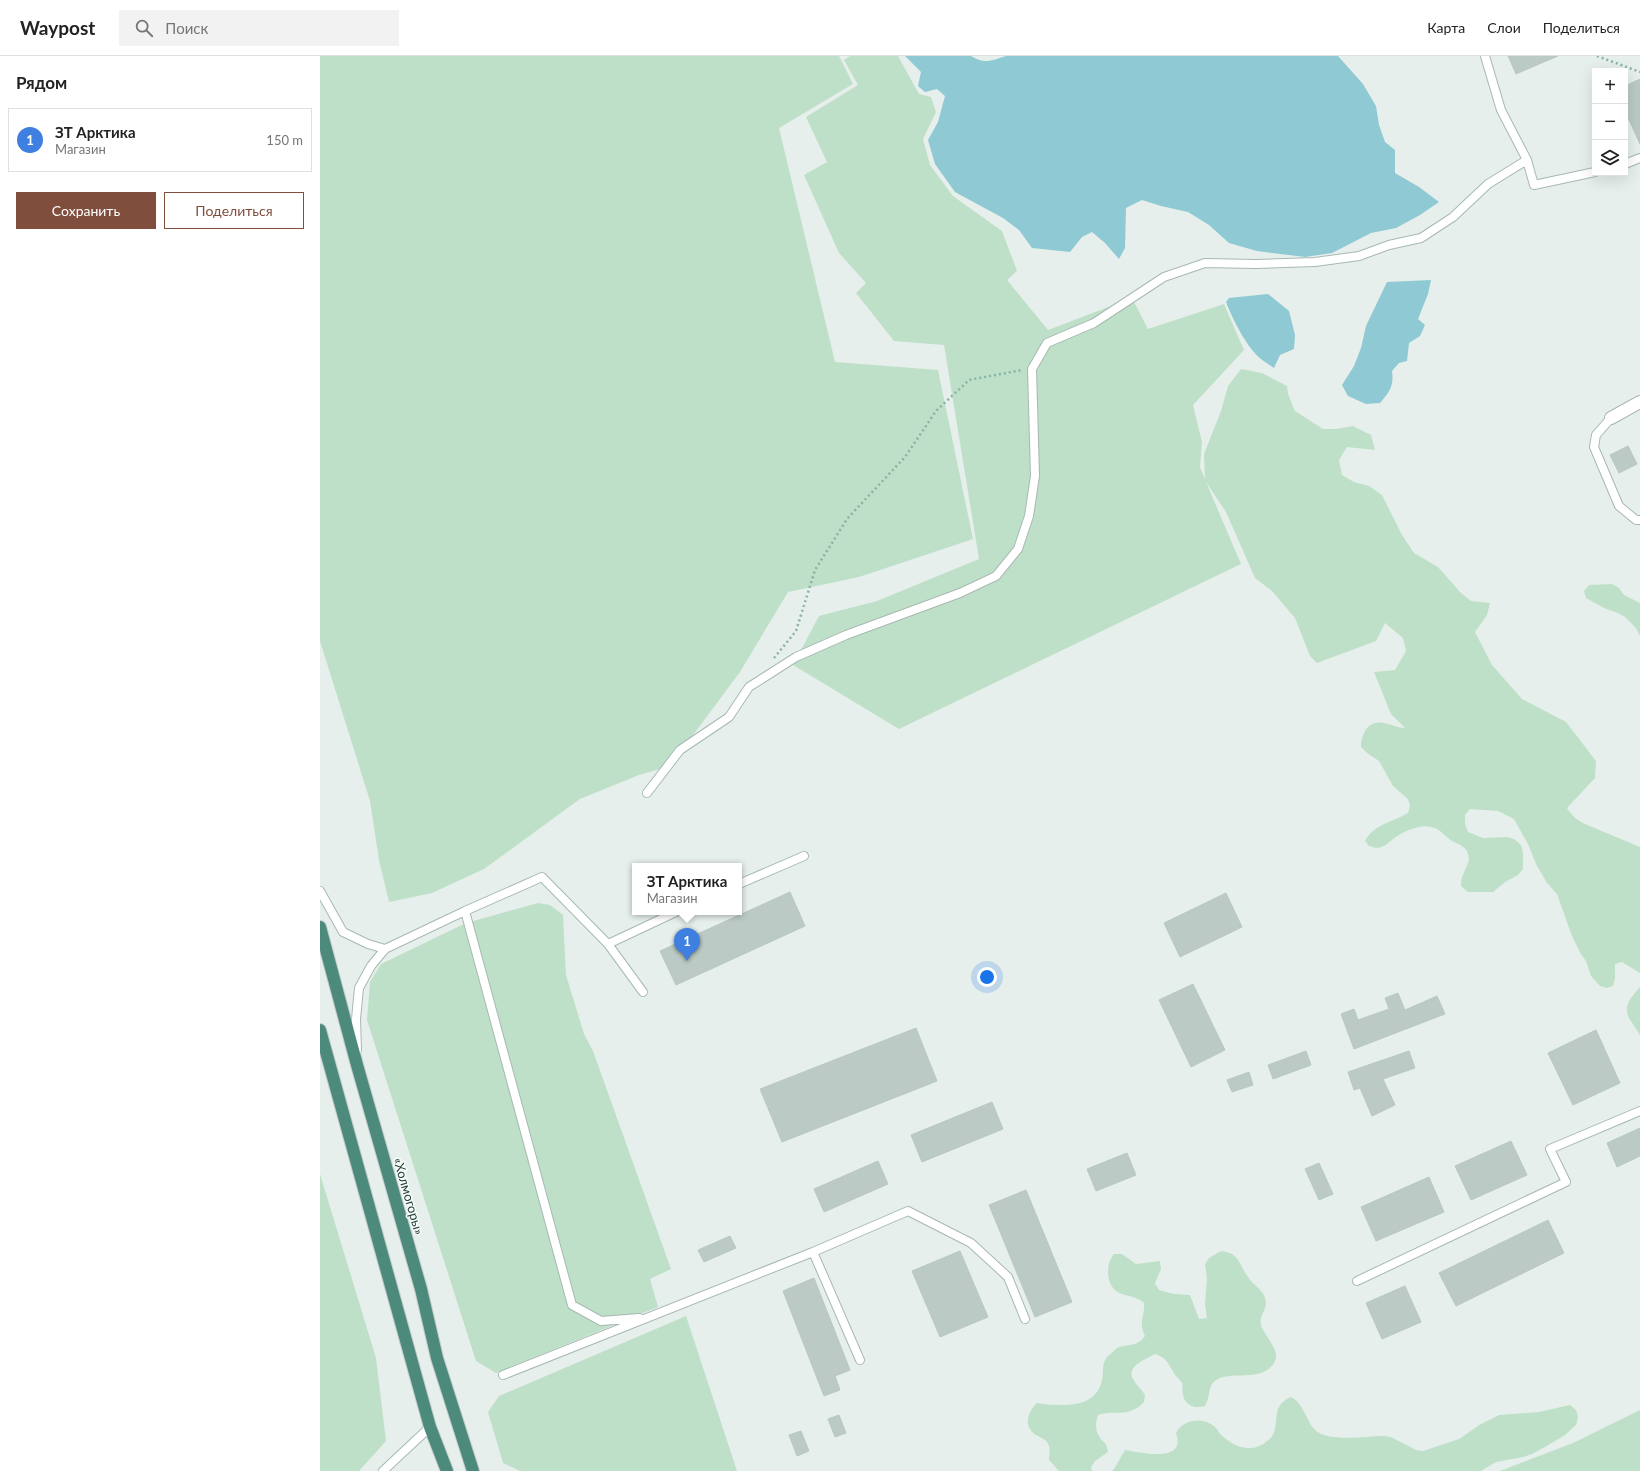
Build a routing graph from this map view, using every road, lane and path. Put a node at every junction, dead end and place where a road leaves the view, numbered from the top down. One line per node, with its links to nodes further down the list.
1 (1485, 56): 5 (lane)
2 (1597, 56): 3 (path)
3 (1640, 72)
4 (1640, 158): 6 (lane)
5 (1527, 160): 7 (lane); 8 (lane)
6 (1628, 163)
7 (1592, 173)
8 (1032, 369): 12 (path); 13 (lane)
9 (1640, 402): 10 (street)
10 (1611, 418): 11 (lane)
11 (1640, 520)
12 (773, 659)
13 (647, 793)
14 (804, 856): 15 (lane)
15 (742, 883)
16 (320, 891): 21 (lane)
17 (466, 911): 20 (lane); 21 (lane); 28 (lane)
18 (670, 915): 20 (lane)
19 (320, 927): 24 (highway, «Холмогоры»)
20 (608, 944): 22 (lane)
21 (385, 949): 24 (lane)
22 (643, 992)
23 (320, 1030): 32 (highway)
24 (357, 1064): 35 (highway, «Холмогоры»)
25 (1640, 1111): 27 (lane)
26 (813, 1252): 28 (lane); 29 (lane); 30 (lane)
27 (1357, 1281)
28 (647, 1318): 31 (lane)
29 (1025, 1319)
30 (860, 1360)
31 (503, 1375)
32 (430, 1427): 33 (lane); 34 (highway)
33 (383, 1471)
34 (447, 1471)
35 (472, 1471)

